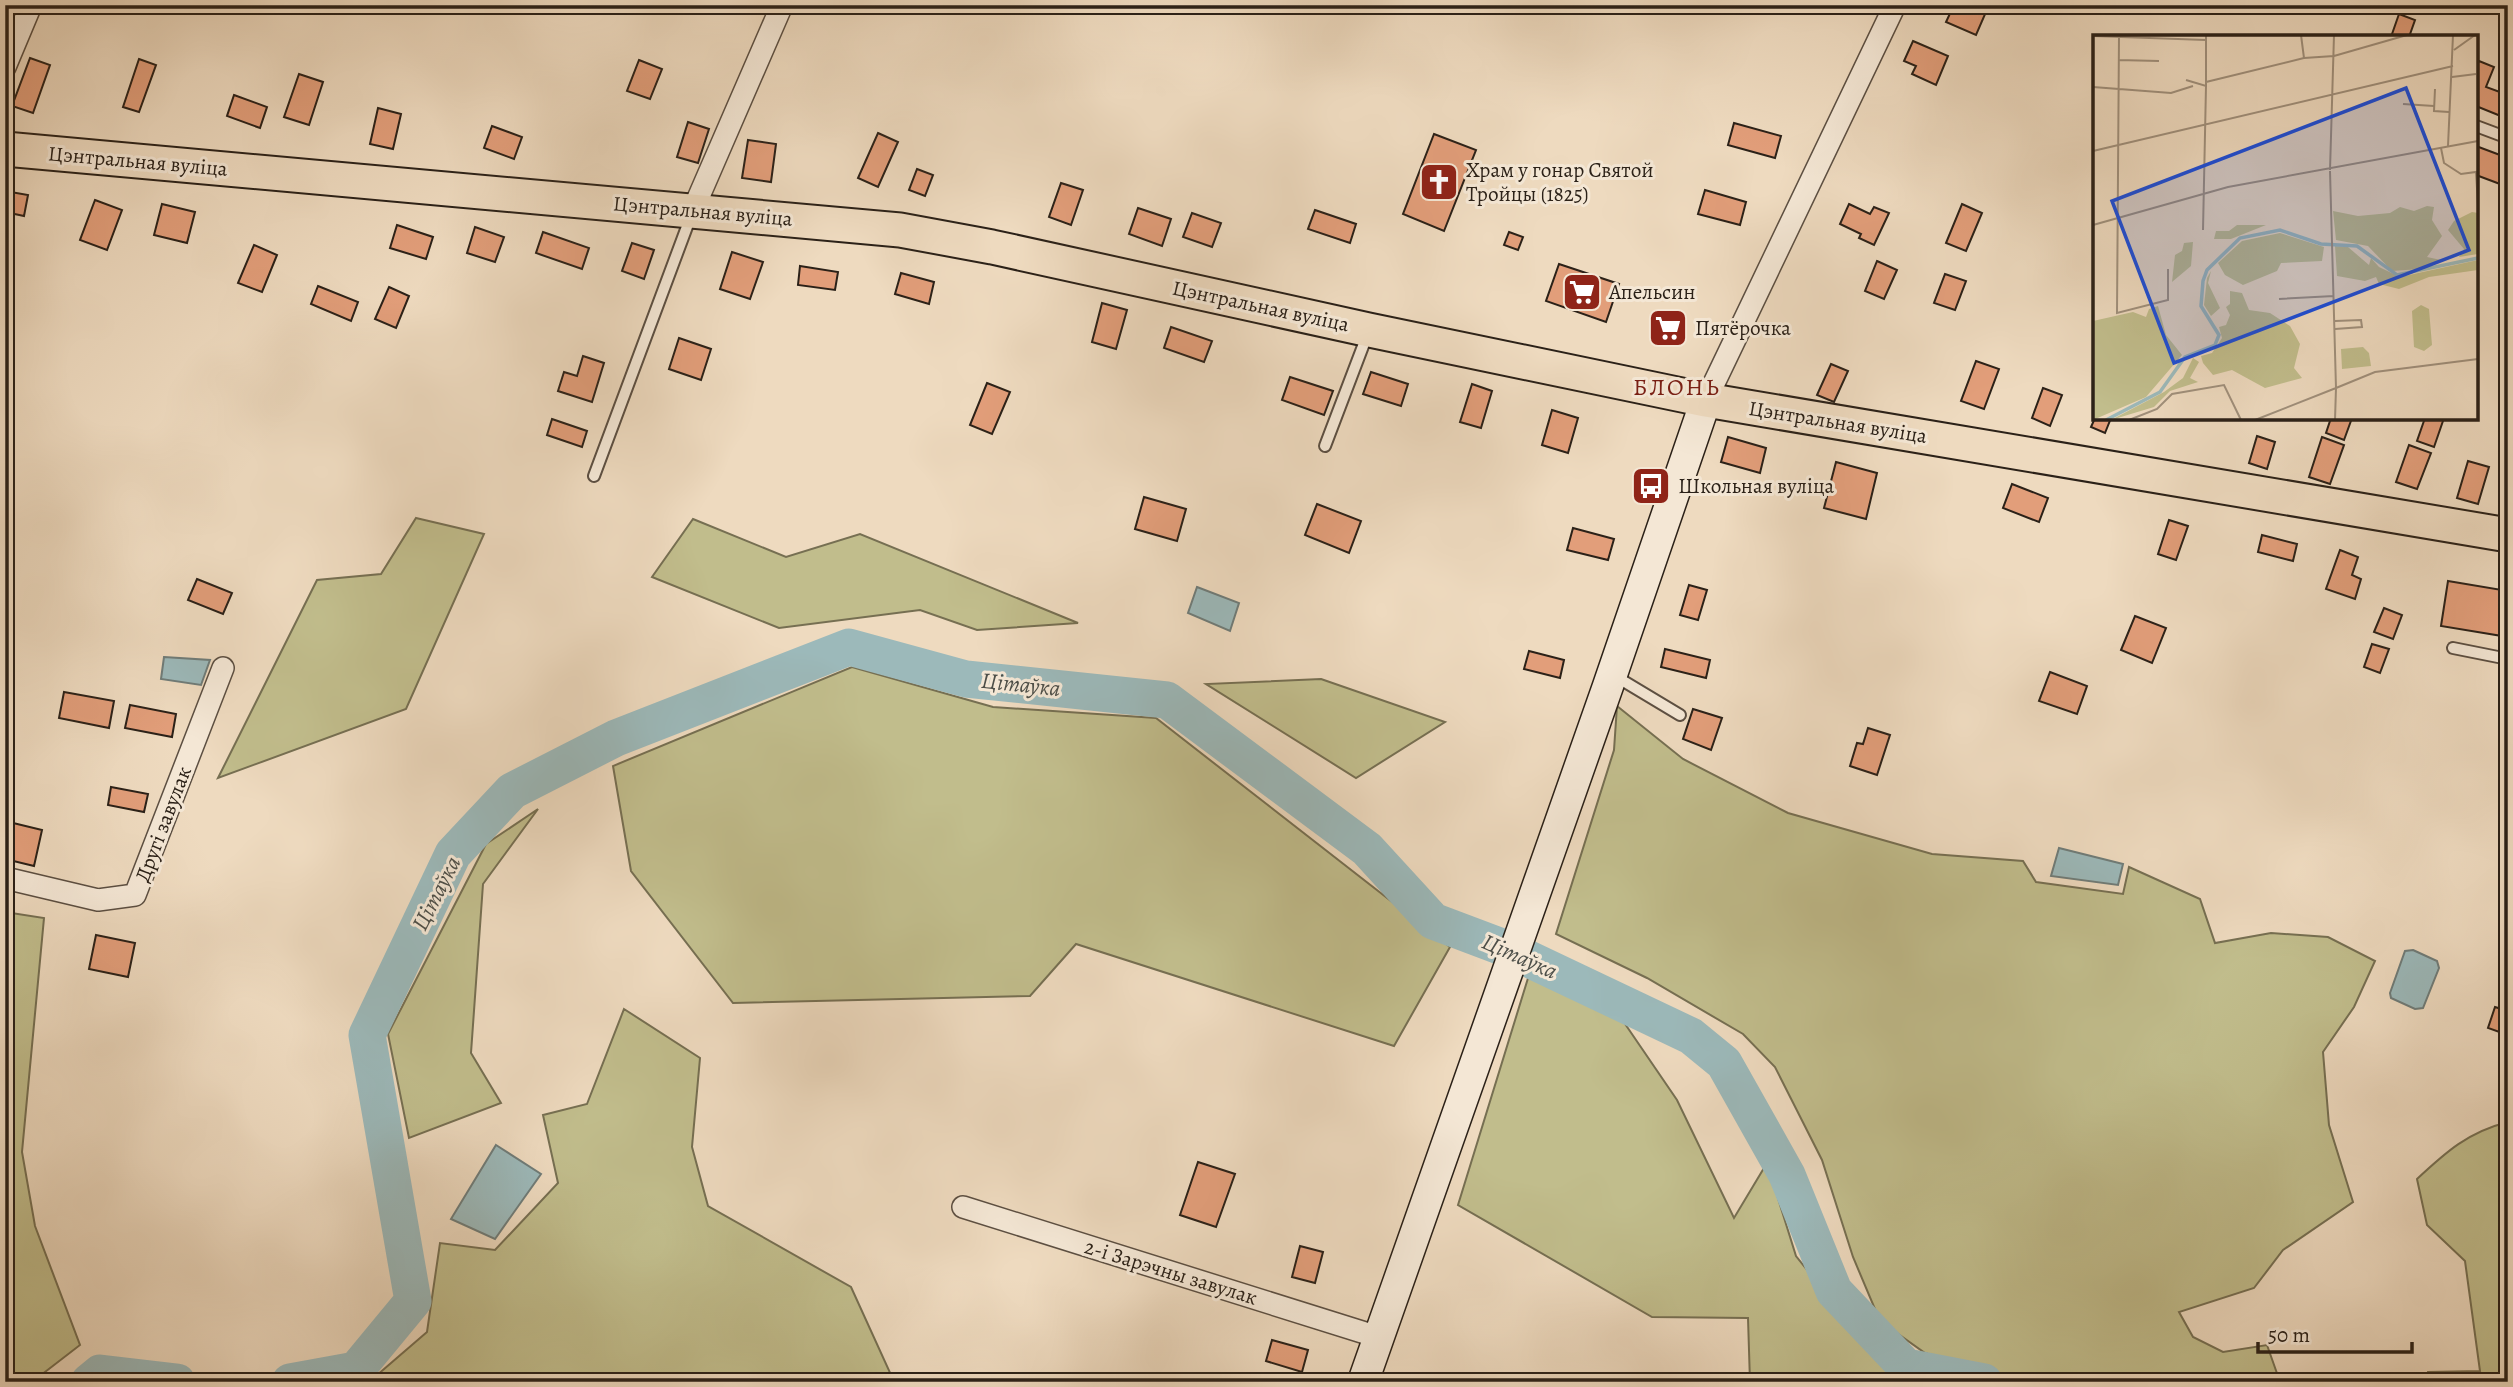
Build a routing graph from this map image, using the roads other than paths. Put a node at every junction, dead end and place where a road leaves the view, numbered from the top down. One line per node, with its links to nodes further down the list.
1 (31, 5): 4 (street)
2 (782, 5): 8 (street)
3 (1895, 5): 10 (street)
4 (5, 67)
5 (2478, 128): 6 (lane)
6 (2508, 138)
7 (5, 149): 8 (main road, Цэнтральная вуліца)
8 (693, 210): 9 (main road, Цэнтральная вуліца); 12 (lane)
9 (1369, 330): 10 (main road, Цэнтральная вуліца); 11 (lane)
10 (1706, 400): 13 (main road, Цэнтральная вуліца); 17 (main road)
11 (1325, 446)
12 (594, 476)
13 (2508, 535)
14 (2454, 648): 15 (lane)
15 (2508, 659)
16 (223, 668): 19 (street, Другі завулак)
17 (1610, 680): 18 (lane); 21 (main road)
18 (1680, 715)
19 (5, 878)
20 (963, 1206): 21 (street, 2-і Зарэчны завулак)
21 (1378, 1337): 22 (main road)
22 (1363, 1382)

